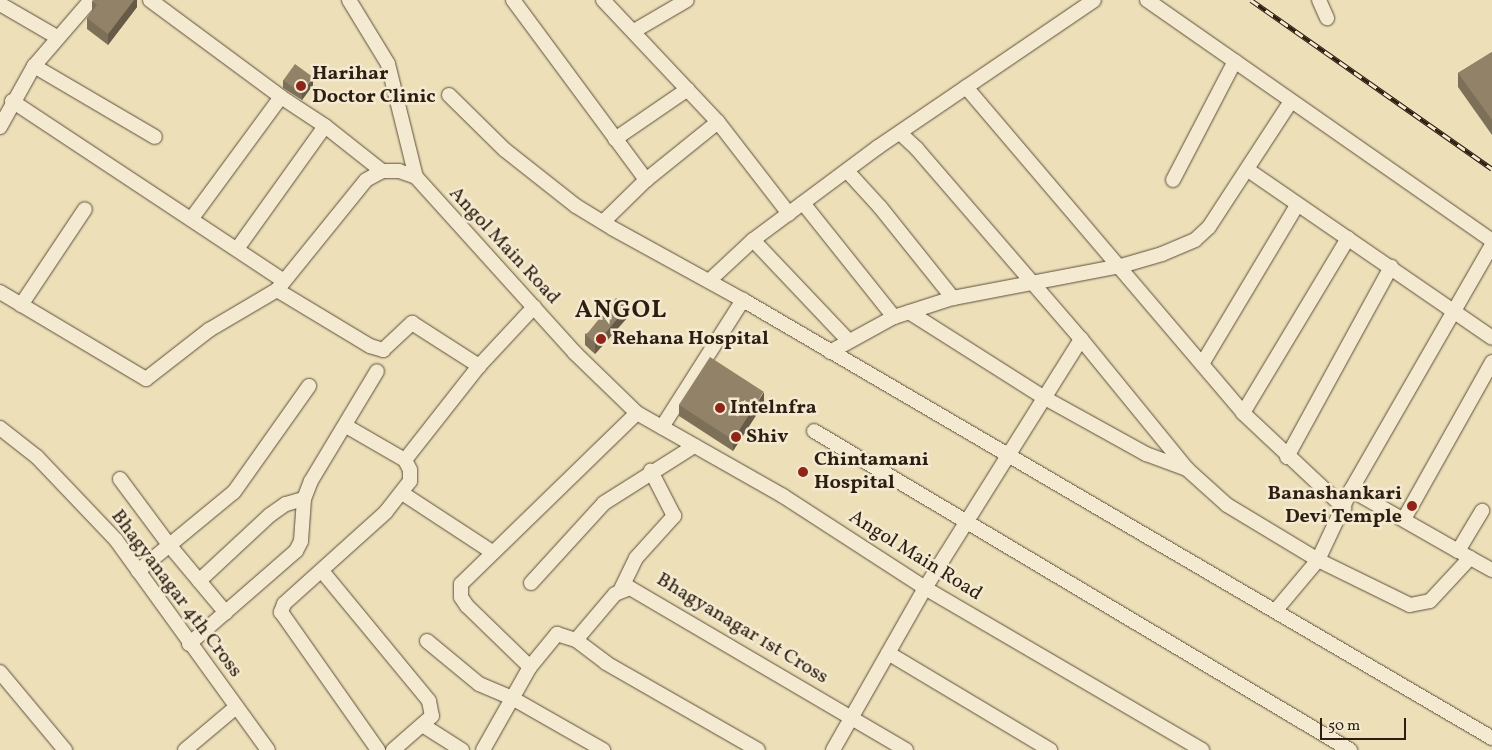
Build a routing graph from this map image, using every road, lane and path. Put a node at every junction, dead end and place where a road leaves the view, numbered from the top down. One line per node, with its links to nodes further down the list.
1 (91, 0): 13 (street)
2 (150, 0): 19 (street)
3 (349, 0): 31 (street, Angol Main Road)
4 (513, 0): 27 (street)
5 (603, 0): 12 (street)
6 (687, 0): 12 (street)
7 (1094, 0): 16 (street)
8 (1147, 0): 14 (street)
9 (1319, 0): 11 (street)
10 (0, 4): 13 (street)
11 (1328, 18)
12 (634, 32): 17 (street)
13 (57, 37): 15 (street)
14 (1235, 62): 20 (street); 33 (street)
15 (34, 66): 21 (street); 26 (street)
16 (966, 87): 25 (street); 45 (street)
17 (688, 89): 22 (street); 27 (street)
18 (449, 95): 39 (street)
19 (281, 97): 23 (street); 38 (street)
20 (1291, 100): 28 (street); 42 (street)
21 (12, 101): 24 (street); 38 (street)
22 (718, 122): 32 (street); 37 (street)
23 (325, 126): 29 (street); 44 (street)
24 (0, 127)
25 (900, 133): 30 (street); 48 (street)
26 (155, 137)
27 (615, 139): 32 (street)
28 (1248, 170): 35 (street); 45 (street)
29 (382, 171): 31 (street); 49 (street)
30 (848, 172): 34 (street); 51 (street)
31 (416, 177): 54 (street, Angol Main Road)
32 (646, 180): 39 (street)
33 (1173, 180)
34 (803, 203): 37 (street); 57 (street)
35 (1298, 205): 40 (street); 63 (street)
36 (85, 209): 53 (street)
37 (789, 214): 41 (street)
38 (192, 218): 44 (street)
39 (603, 222): 47 (street)
40 (1348, 238): 46 (street); 68 (street)
41 (753, 240): 47 (street); 60 (street)
42 (1492, 240)
43 (1492, 245): 55 (street)
44 (237, 249): 49 (street)
45 (1120, 266): 48 (street); 63 (street)
46 (1391, 267): 55 (street); 76 (street)
47 (709, 281): 52 (street)
48 (1032, 283): 51 (street); 59 (street)
49 (280, 285): 53 (street); 64 (street)
50 (0, 292): 53 (street)
51 (953, 298): 56 (street)
52 (743, 300): 61 (street); 71 (street)
53 (21, 305)
54 (534, 307): 64 (street); 69 (street, Angol Main Road)
55 (1454, 310): 58 (street); 81 (street)
56 (910, 312): 57 (street); 67 (street)
57 (894, 317): 60 (street)
58 (1492, 338)
59 (1081, 339): 67 (street); 78 (street)
60 (849, 341): 61 (street)
61 (830, 352): 75 (street)
62 (1492, 362): 86 (street)
63 (1202, 364): 68 (street)
64 (479, 366): 77 (street)
65 (377, 371): 70 (street)
66 (309, 386): 88 (street)
67 (1043, 397): 75 (street); 78 (street)
68 (1243, 412): 76 (street)
69 (637, 413): 71 (street, Angol Main Road); 89 (street)
70 (346, 426): 77 (street); 83 (street)
71 (662, 427): 74 (street, Angol Main Road)
72 (0, 428): 93 (street, Bhagyanagar 4th Cross)
73 (814, 431): 87 (street)
74 (694, 446): 79 (street); 97 (street, Angol Main Road)
75 (1007, 454): 87 (street); 99 (street)
76 (1287, 457): 84 (street)
77 (405, 460): 82 (street)
78 (1187, 469): 91 (street)
79 (651, 471): 96 (street); 98 (street)
80 (120, 478): 88 (street)
81 (1351, 490): 84 (street); 86 (street)
82 (402, 493): 89 (street); 94 (street)
83 (304, 499): 95 (street); 100 (street)
84 (1344, 508): 91 (street)
85 (1482, 511): 90 (street)
86 (1404, 519): 90 (street)
87 (965, 522): 97 (street); 125 (street)
88 (170, 546): 93 (street); 95 (street)
89 (492, 552): 105 (street)
90 (1464, 554): 91 (street); 92 (street)
91 (1318, 560): 99 (street)
92 (1492, 570)
93 (138, 571): 103 (street, Bhagyanagar 4th Cross)
94 (322, 571): 110 (street); 116 (street)
95 (198, 581): 100 (street)
96 (531, 583)
97 (925, 588): 104 (street); 112 (street, Angol Main Road)
98 (621, 589): 102 (street); 109 (street, Bhagyanagar 1st Cross)
99 (1276, 610): 111 (street)
100 (226, 613): 103 (street)
101 (427, 640): 107 (street)
102 (576, 640): 105 (street); 121 (street)
103 (189, 644): 108 (street, Bhagyanagar 4th Cross)
104 (888, 653): 109 (street); 124 (street)
105 (530, 667): 107 (street)
106 (0, 672): 113 (street)
107 (512, 698): 119 (street); 120 (street)
108 (236, 707): 114 (street); 115 (street, Bhagyanagar 4th Cross)
109 (851, 718): 122 (street); 123 (street, Bhagyanagar 1st Cross)
110 (424, 726): 117 (street); 118 (street)
111 (1492, 738)
112 (1198, 749)
113 (65, 750)
114 (185, 750)
115 (268, 750)
116 (378, 750)
117 (393, 750)
118 (462, 750)
119 (483, 750)
120 (603, 750)
121 (758, 750)
122 (833, 750)
123 (906, 750)
124 (1050, 750)
125 (1350, 750)

